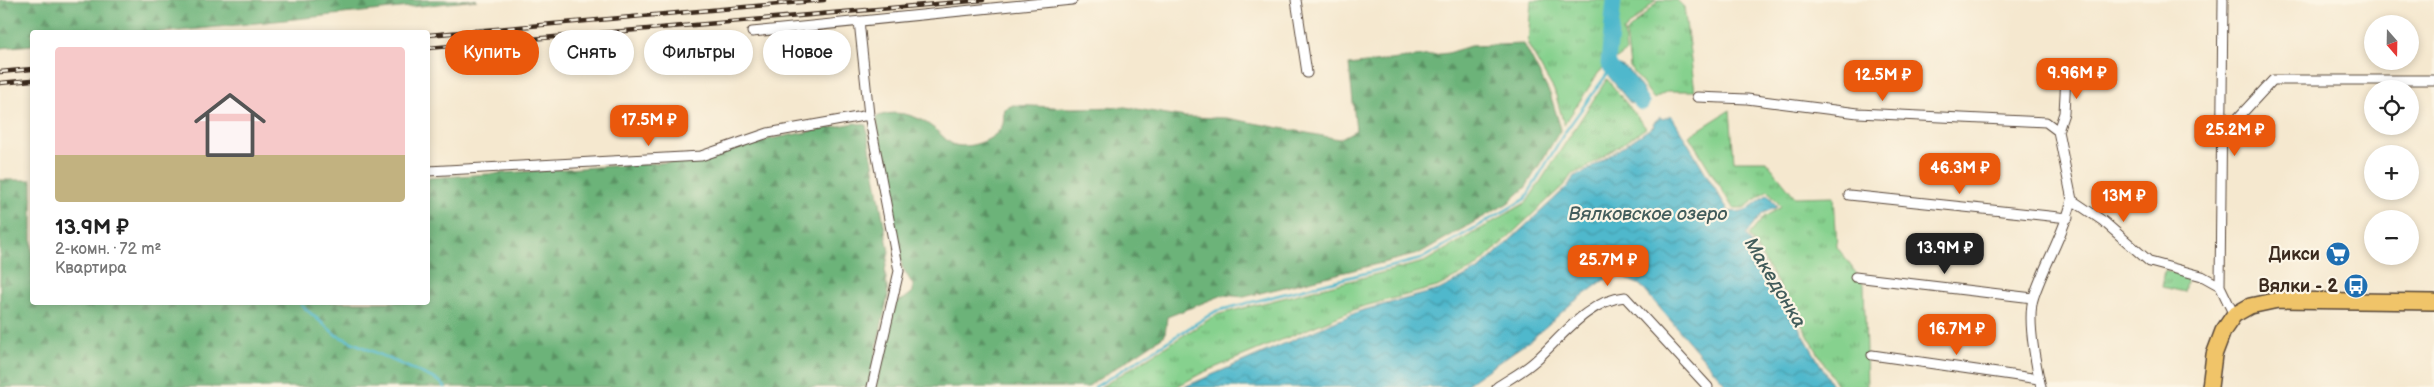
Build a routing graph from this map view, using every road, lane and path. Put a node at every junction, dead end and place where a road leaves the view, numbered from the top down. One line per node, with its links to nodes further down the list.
1 (1072, 0): 4 (street)
2 (1296, 0): 6 (street)
3 (2223, 0): 12 (street)
4 (859, 21): 5 (street); 10 (street)
5 (753, 32)
6 (1307, 73)
7 (2101, 76): 11 (street)
8 (2434, 80): 12 (street)
9 (1697, 97): 11 (street)
10 (869, 115): 13 (street); 24 (street)
11 (2058, 131): 15 (street)
12 (2223, 134): 18 (street)
13 (430, 171)
14 (1849, 195): 16 (street)
15 (2072, 200): 16 (street); 18 (street)
16 (2068, 218): 19 (street)
17 (1855, 276): 19 (street)
18 (2220, 286): 21 (street)
19 (2033, 298): 23 (street)
20 (2434, 302): 21 (main road)
21 (2234, 315): 27 (main road)
22 (1872, 355): 23 (street)
23 (2040, 383)
24 (872, 387)
25 (1497, 387): 26 (street)
26 (1708, 387)
27 (2210, 387)

